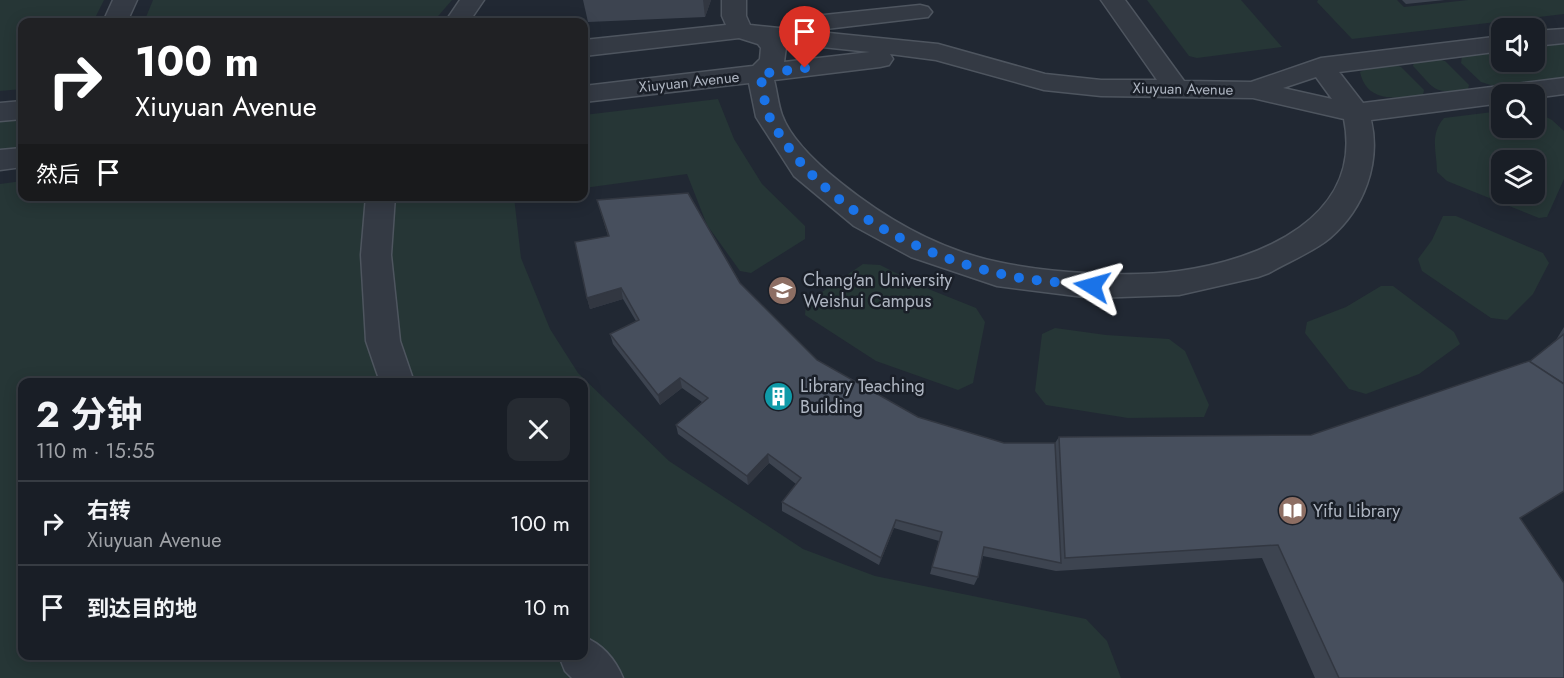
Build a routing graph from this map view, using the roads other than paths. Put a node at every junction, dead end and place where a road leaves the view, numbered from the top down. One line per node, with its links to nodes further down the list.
1 (125, 0): 6 (street)
2 (472, 0): 7 (street)
3 (734, 0): 8 (street)
4 (1113, 0): 17 (street)
5 (917, 6): 8 (street); 13 (street)
6 (117, 18)
7 (460, 18)
8 (740, 31): 12 (street, Xiuyuan Avenue); 13 (street, Xiuyuan Avenue); 15 (street)
9 (1564, 36): 10 (street)
10 (1545, 38)
11 (1491, 44): 14 (street, Xiuyuan Avenue)
12 (588, 48)
13 (938, 52): 15 (street, Xiuyuan Avenue); 17 (street, Xiuyuan Avenue)
14 (1322, 66): 18 (street, Xiuyuan Avenue); 22 (street)
15 (760, 74): 19 (street, Xiuyuan Avenue); 22 (street)
16 (1564, 86): 22 (street, Xiuyuan Avenue)
17 (1175, 87): 18 (street, Xiuyuan Avenue)
18 (1253, 90): 22 (street, Xiuyuan Avenue)
19 (588, 94)
20 (18, 110): 21 (street)
21 (0, 112)
22 (1356, 113)
23 (18, 158): 24 (street)
24 (0, 160)
25 (381, 201): 26 (street)
26 (396, 378)
27 (584, 660): 28 (street)
28 (602, 678)

